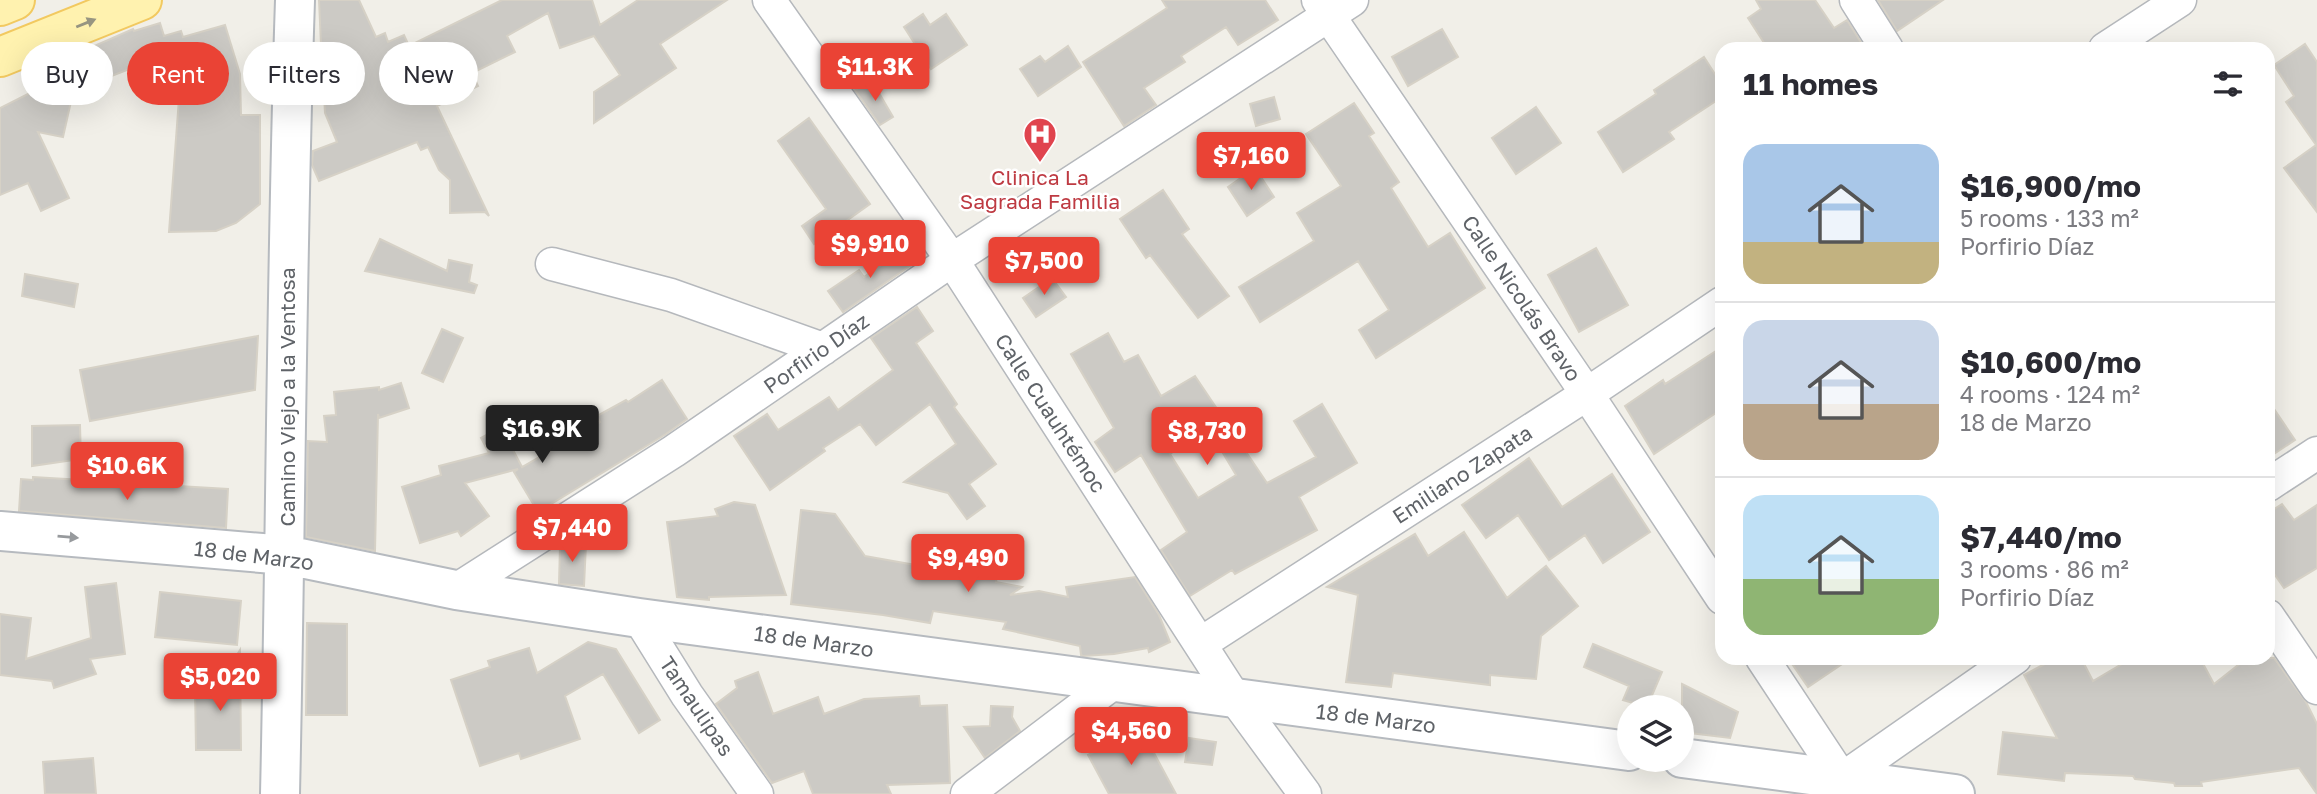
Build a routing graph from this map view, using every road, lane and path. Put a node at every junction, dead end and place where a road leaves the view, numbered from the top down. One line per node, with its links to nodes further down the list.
1 (15, 0): 8 (main road)
2 (142, 0): 11 (main road, one-way to 2)
3 (295, 0): 20 (main road, Camino Viejo a la Ventosa)
4 (769, 0): 12 (street, Calle Cuauhtémoc)
5 (1856, 0): 9 (street)
6 (2180, 0): 10 (street)
7 (1333, 5): 12 (street, Porfirio Díaz); 16 (street, Calle Nicolás Bravo)
8 (0, 6)
9 (1883, 42)
10 (2116, 42)
11 (0, 57)
12 (952, 260): 15 (street, Porfirio Díaz); 25 (street, Calle Cuauhtémoc)
13 (552, 264): 15 (street)
14 (1715, 308): 16 (street, Emiliano Zapata)
15 (823, 349): 22 (street, Porfirio Díaz)
16 (1587, 394): 21 (street, Calle Nicolás Bravo); 25 (street, Emiliano Zapata)
17 (2317, 453): 18 (street)
18 (2275, 480)
19 (0, 531): 20 (main road, 18 de Marzo, one-way to 20)
20 (286, 555): 22 (main road, 18 de Marzo); 34 (main road, Camino Viejo a la Ventosa)
21 (1715, 587)
22 (456, 590): 23 (main road, 18 de Marzo)
23 (639, 618): 28 (main road, 18 de Marzo); 35 (street, Tamaulipas)
24 (2275, 626): 29 (street)
25 (1200, 643): 30 (street, Calle Cuauhtémoc)
26 (1766, 665): 33 (street)
27 (2006, 665): 33 (street)
28 (1116, 681): 30 (main road, 18 de Marzo); 36 (street)
29 (2317, 688)
30 (1236, 700): 31 (main road, 18 de Marzo); 37 (street, Calle Cuauhtémoc)
31 (1617, 749)
32 (1694, 760): 33 (main road)
33 (1838, 789): 38 (main road)
34 (280, 794)
35 (757, 794)
36 (967, 794)
37 (1305, 794)
38 (1955, 794)

